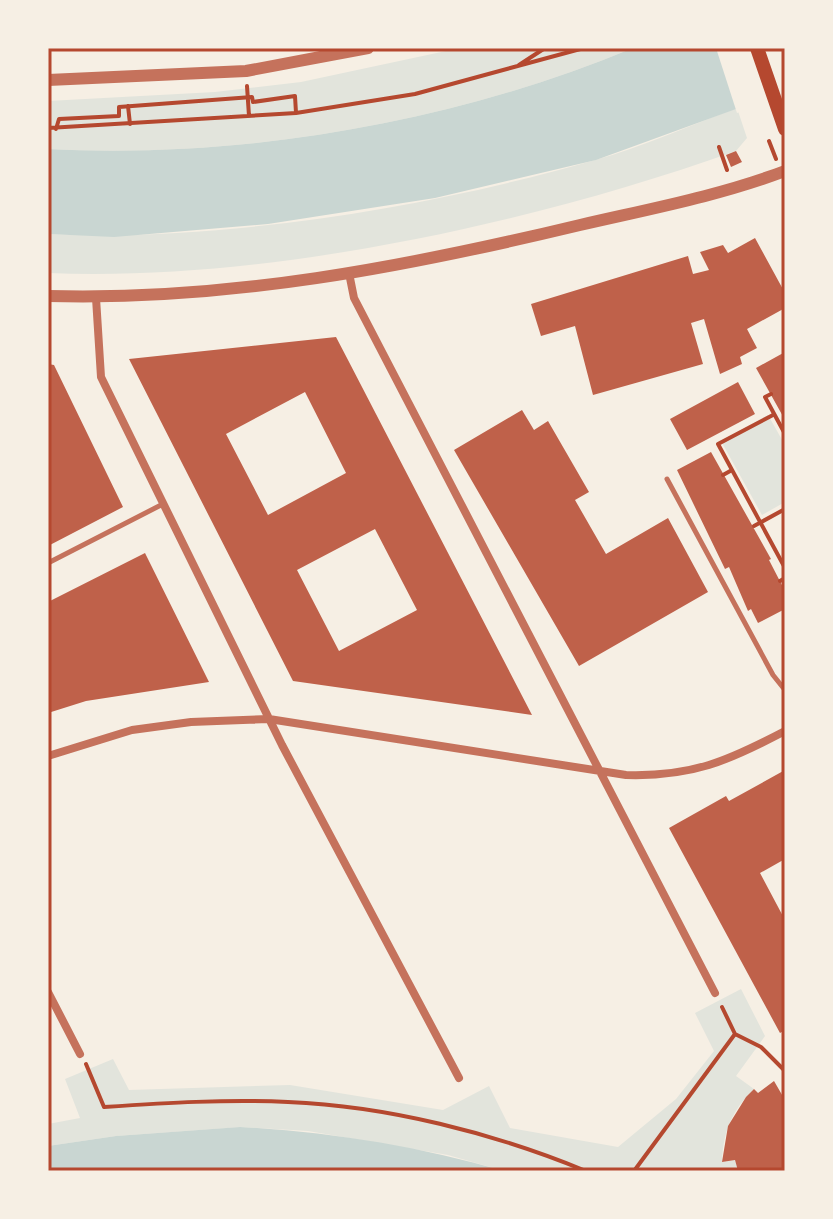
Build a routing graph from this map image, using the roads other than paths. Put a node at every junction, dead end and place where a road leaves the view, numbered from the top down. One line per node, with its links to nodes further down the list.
1 (368, 48): 3 (street)
2 (757, 48): 4 (main road)
3 (48, 80)
4 (784, 125)
5 (785, 171): 6 (street)
6 (349, 273): 8 (street); 18 (street)
7 (48, 296): 8 (street)
8 (96, 298): 10 (street)
9 (667, 479): 13 (lane)
10 (163, 504): 11 (lane); 15 (street)
11 (48, 563)
12 (785, 675): 13 (lane)
13 (778, 678): 14 (lane)
14 (785, 690)
15 (269, 719): 17 (street); 18 (street); 22 (street)
16 (785, 731): 18 (street)
17 (48, 756)
18 (600, 771): 20 (street)
19 (48, 992): 21 (street)
20 (715, 993)
21 (80, 1054)
22 (459, 1078)

